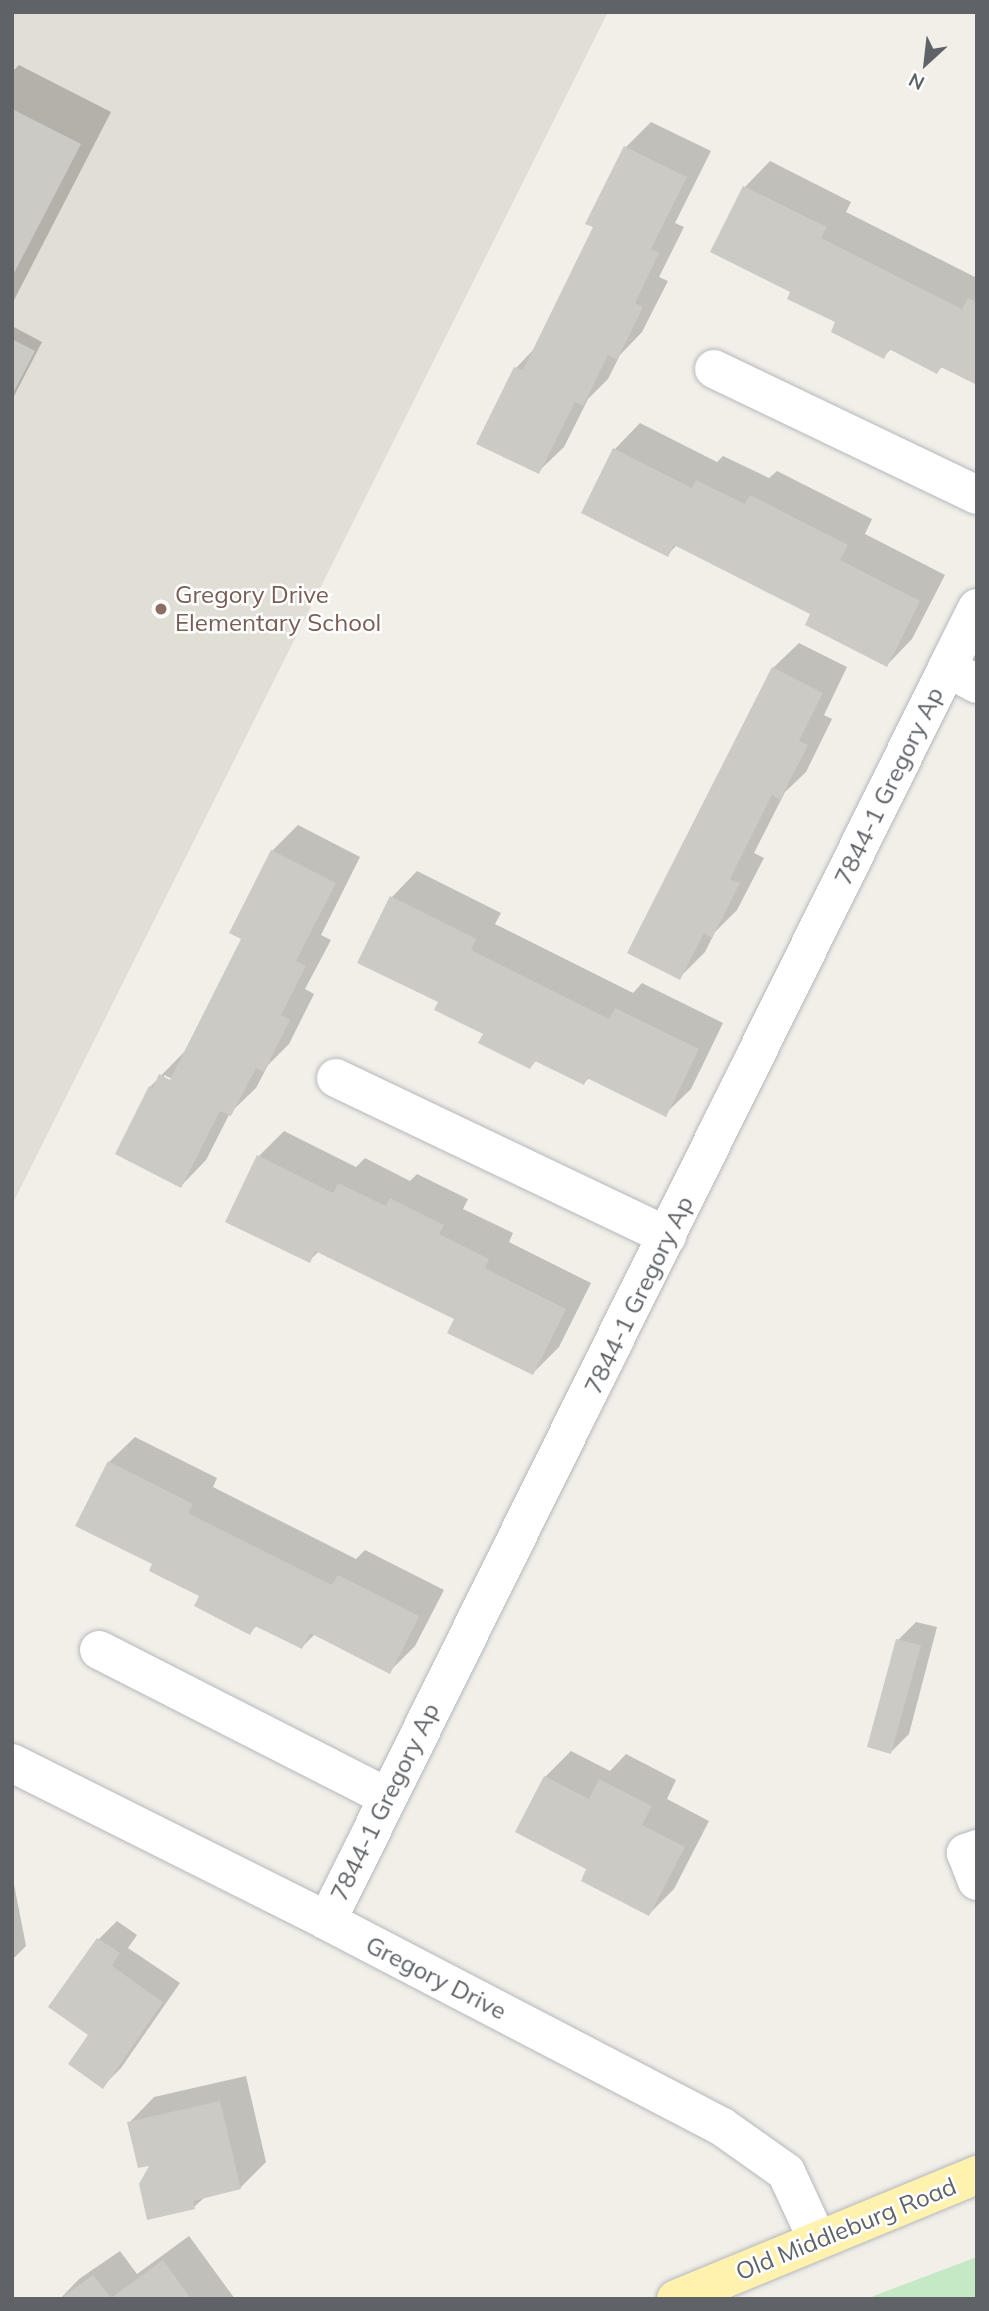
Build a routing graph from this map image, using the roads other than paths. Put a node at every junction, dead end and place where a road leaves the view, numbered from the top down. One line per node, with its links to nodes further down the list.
1 (714, 369): 2 (street)
2 (977, 495)
3 (977, 608): 4 (street, 7844-1 Gregory Ap)
4 (962, 676): 6 (street, 7844-1 Gregory Ap)
5 (336, 1078): 6 (street)
6 (667, 1236): 9 (street, 7844-1 Gregory Ap)
7 (99, 1650): 9 (street)
8 (12, 1763): 12 (street, Gregory Drive)
9 (388, 1797): 12 (street, 7844-1 Gregory Ap)
10 (977, 1849): 11 (street)
11 (977, 1881)
12 (327, 1921): 14 (street, Gregory Drive)
13 (977, 2175): 14 (main road, Old Middleburg Road)
14 (817, 2239): 15 (main road, Old Middleburg Road)
15 (676, 2299)

